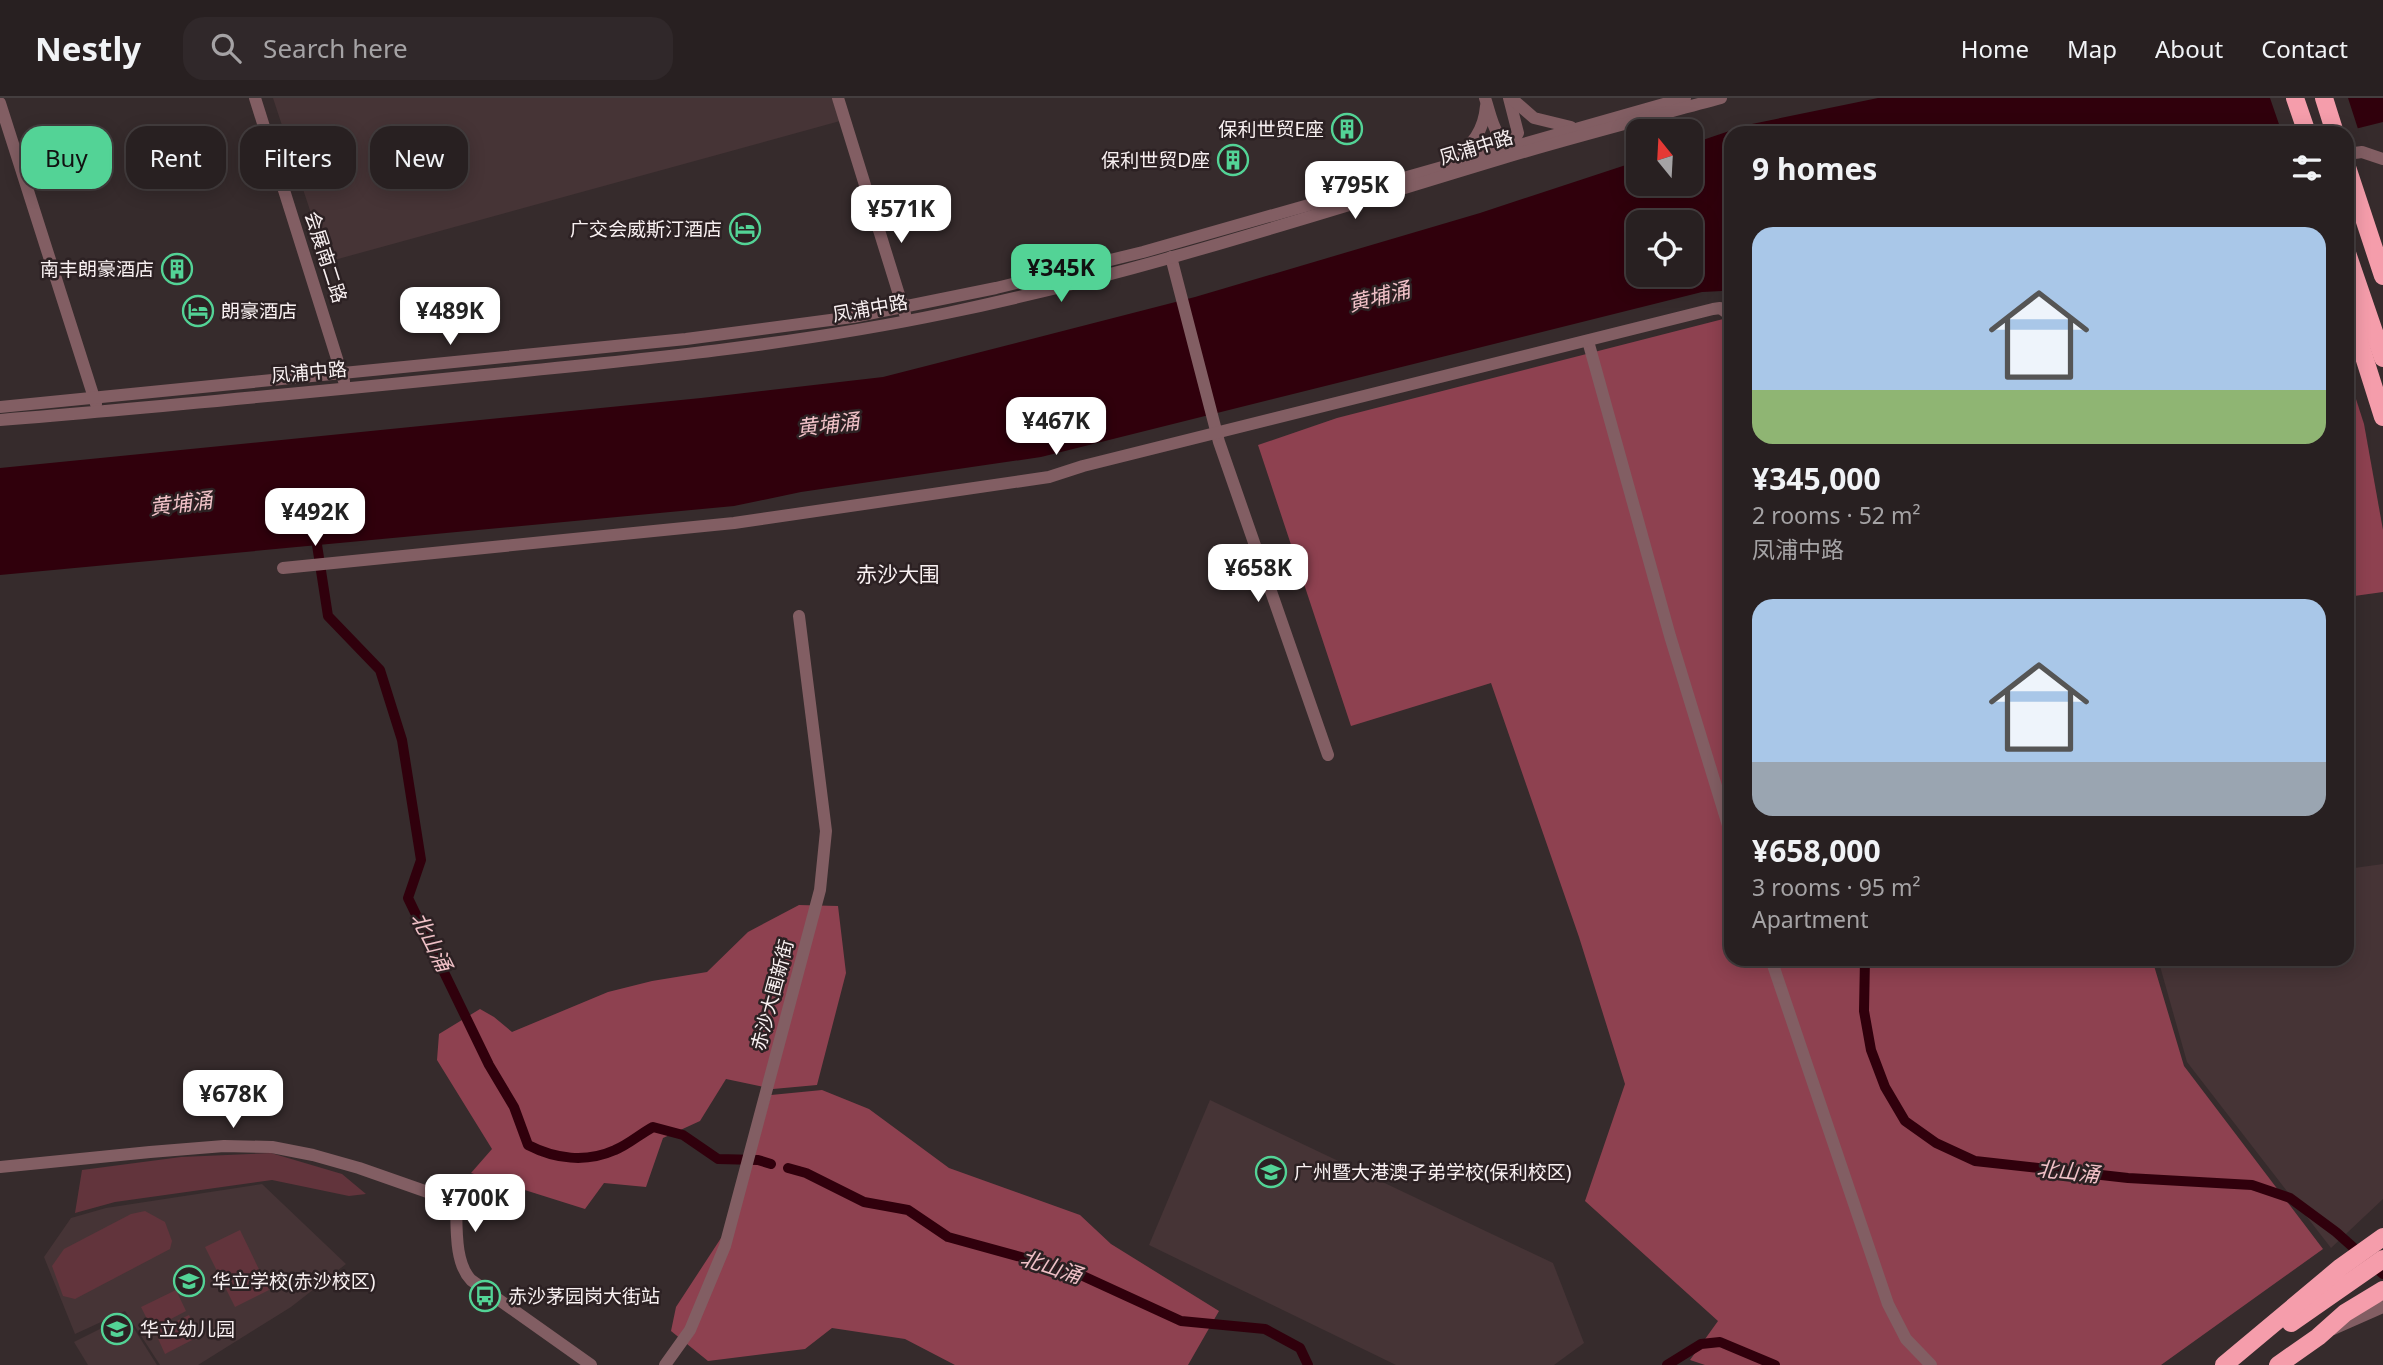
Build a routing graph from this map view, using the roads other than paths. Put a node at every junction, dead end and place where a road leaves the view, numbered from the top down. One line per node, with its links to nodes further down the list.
1 (255, 98): 31 (street, 会展南二路)
2 (838, 98): 25 (street)
3 (1510, 98): 12 (street); 13 (street)
4 (1685, 98): 12 (street, 凤浦中路)
5 (1721, 98): 14 (street, 凤浦中路)
6 (2295, 98): 10 (highway)
7 (2324, 98): 11 (highway)
8 (1486, 100): 13 (street); 18 (street)
9 (0, 103): 33 (street)
10 (2304, 126)
11 (2333, 126)
12 (1578, 128): 13 (street, 凤浦中路)
13 (1513, 146): 14 (street); 17 (street); 18 (street, 凤浦中路)
14 (1536, 149): 17 (street, 凤浦中路)
15 (2354, 153): 16 (street)
16 (2383, 159)
17 (1493, 161): 20 (street, 凤浦中路)
18 (1447, 165): 25 (street, 凤浦中路)
19 (2354, 188): 24 (highway)
20 (1171, 257): 27 (street, 凤浦中路); 40 (street)
21 (2383, 264): 23 (highway)
22 (2354, 273): 30 (highway)
23 (2354, 274)
24 (2383, 276)
25 (902, 307): 27 (street); 31 (street, 凤浦中路)
26 (1724, 311): 29 (street)
27 (907, 321): 32 (street, 凤浦中路)
28 (2354, 325): 36 (highway)
29 (1588, 341): 38 (street); 41 (street)
30 (2383, 358)
31 (343, 373): 32 (street, 会展南二路); 33 (street, 凤浦中路)
32 (345, 388): 35 (street, 凤浦中路)
33 (95, 397): 34 (street, 凤浦中路); 35 (street)
34 (0, 407)
35 (97, 412): 37 (street, 凤浦中路)
36 (2383, 417)
37 (0, 420)
38 (283, 568)
39 (799, 616): 48 (street, 赤沙大围新街)
40 (1328, 755)
41 (1724, 812)
42 (1774, 966): 49 (street)
43 (0, 1167): 47 (street)
44 (2381, 1239): 50 (highway)
45 (2383, 1259): 51 (highway)
46 (2381, 1297): 52 (highway)
47 (592, 1365)
48 (665, 1365)
49 (1931, 1365)
50 (2224, 1365)
51 (2230, 1365)
52 (2278, 1365)

